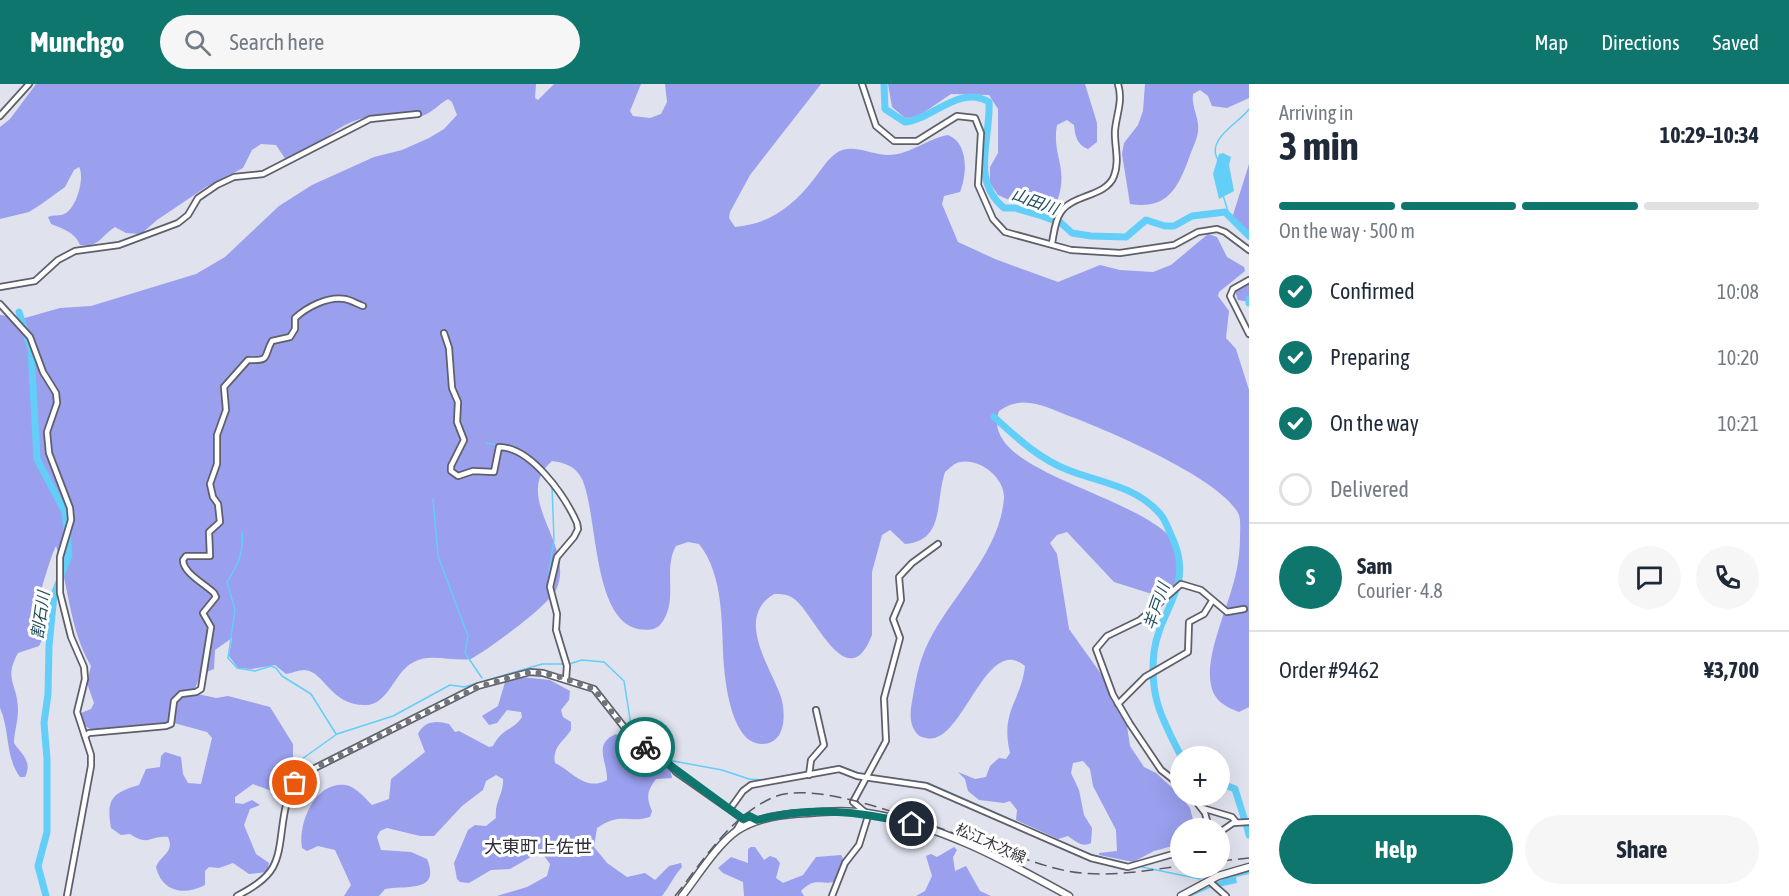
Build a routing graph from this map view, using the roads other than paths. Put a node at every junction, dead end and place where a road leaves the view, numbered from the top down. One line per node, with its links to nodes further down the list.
1 (28, 84): 5 (street)
2 (862, 84): 6 (street)
3 (1118, 84): 6 (street)
4 (418, 114): 9 (street)
5 (0, 116)
6 (1052, 243): 7 (street)
7 (1249, 250)
8 (1249, 280): 13 (street)
9 (0, 287)
10 (0, 304): 20 (street)
11 (363, 306): 20 (street)
12 (444, 333): 17 (street)
13 (1249, 334)
14 (938, 544): 22 (street)
15 (1212, 601): 16 (street); 18 (street); 18 (street)
16 (1244, 609)
17 (566, 679): 25 (street); 38 (street)
18 (1118, 704): 23 (street)
19 (816, 710): 21 (street)
20 (85, 736): 37 (street)
21 (809, 773): 22 (street); 25 (street)
22 (867, 776): 26 (street); 34 (street)
23 (1170, 777)
24 (1202, 808): 27 (street); 30 (street)
25 (730, 809): 28 (street)
26 (868, 813): 29 (main road, 松江木次線); 40 (street); 41 (main road, 松江木次線)
27 (1206, 818)
28 (743, 819): 29 (street); 33 (street)
29 (757, 820): 33 (main road, 松江木次線)
30 (1236, 822): 31 (street); 32 (street)
31 (1249, 822)
32 (1230, 826)
33 (736, 831): 39 (main road, 松江木次線)
34 (1170, 855)
35 (1249, 867): 36 (main road)
36 (1209, 881): 42 (main road); 43 (street)
37 (67, 896)
38 (237, 896)
39 (682, 896)
40 (832, 896)
41 (1069, 896)
42 (1181, 896)
43 (1226, 896)

